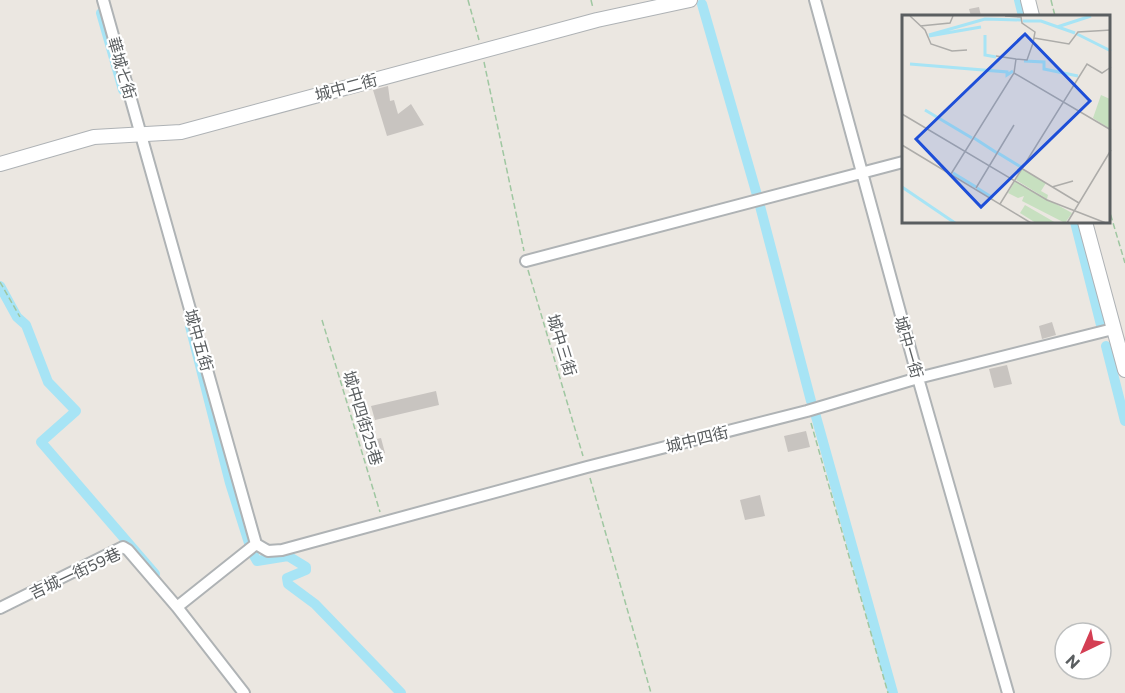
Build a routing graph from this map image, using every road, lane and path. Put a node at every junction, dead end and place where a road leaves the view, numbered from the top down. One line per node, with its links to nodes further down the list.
1 (103, 0): 10 (street, 華城七街)
2 (468, 0): 9 (path, 城中三街)
3 (690, 0): 9 (street, 城中二街)
4 (815, 0): 13 (street, 城中一街)
5 (1028, 0): 7 (street)
6 (1051, 0): 8 (path)
7 (1032, 15)
8 (1055, 15)
9 (482, 51): 10 (street, 城中二街); 16 (path, 城中三街)
10 (142, 135): 12 (street, 城中二街); 27 (street, 城中五街)
11 (902, 162): 13 (street)
12 (0, 164)
13 (861, 173): 16 (street); 23 (street, 城中一街)
14 (1110, 213): 17 (path)
15 (1086, 224): 21 (street)
16 (526, 261): 25 (path, 城中三街)
17 (1125, 263)
18 (0, 282): 19 (path)
19 (20, 317)
20 (322, 321): 26 (path, 城中四街25巷)
21 (1113, 329): 22 (street); 23 (street, 城中四街)
22 (1125, 370)
23 (918, 378): 24 (street, 城中四街); 33 (street, 城中一街)
24 (807, 411): 25 (street, 城中四街); 32 (path)
25 (587, 467): 26 (street, 城中四街); 31 (path, 城中三街)
26 (383, 522): 27 (street, 城中四街)
27 (256, 544): 28 (street)
28 (177, 607): 29 (street, 吉城一街59巷); 30 (street)
29 (0, 608)
30 (244, 693)
31 (651, 693)
32 (888, 693)
33 (1008, 693)

